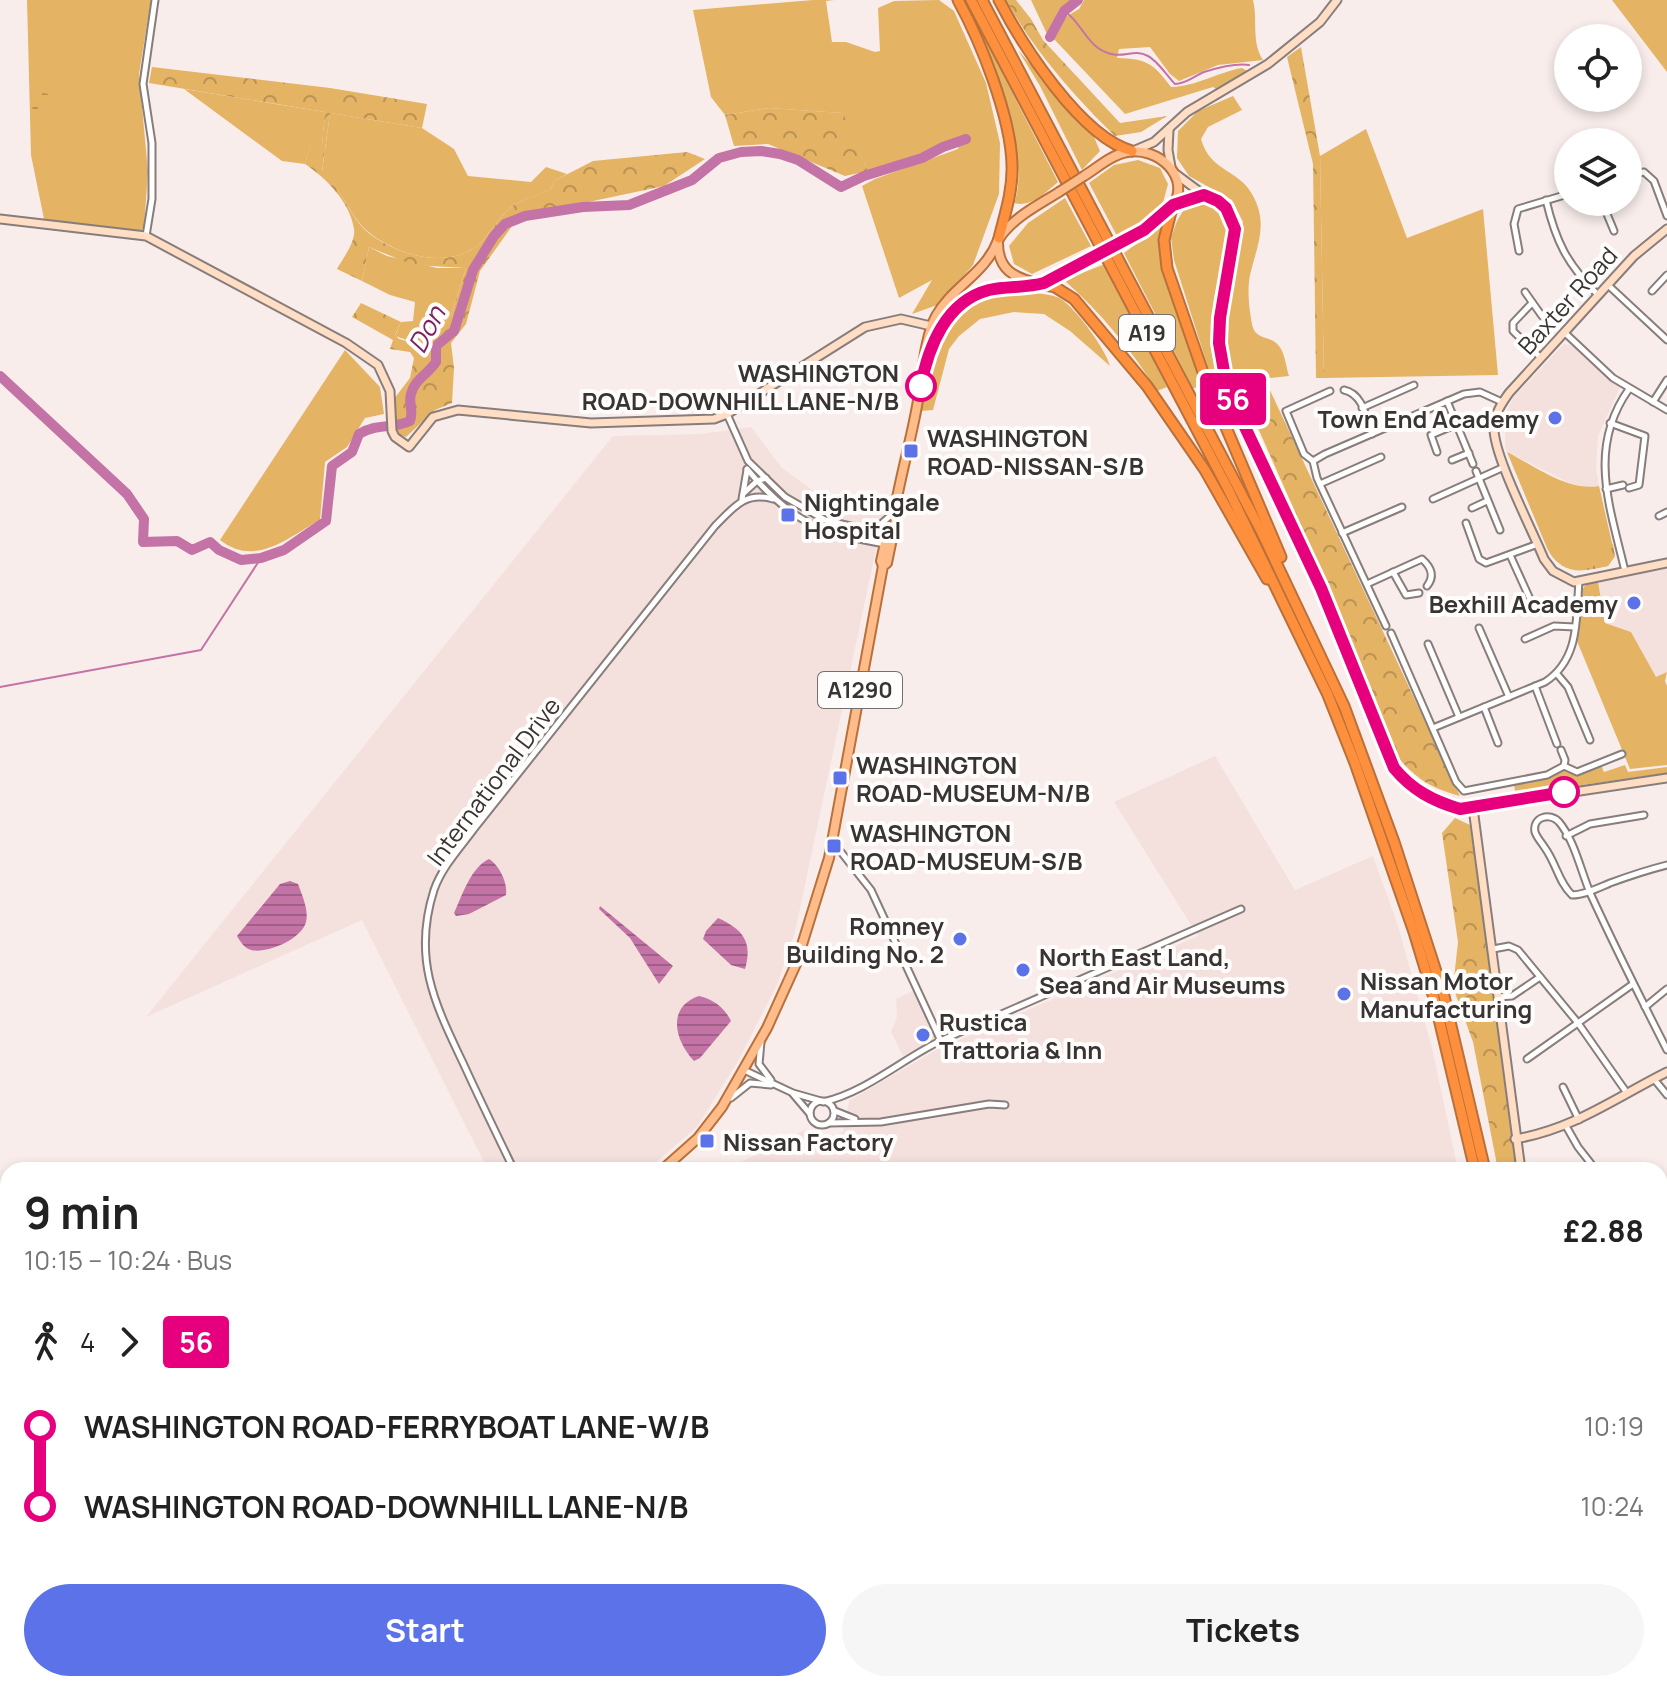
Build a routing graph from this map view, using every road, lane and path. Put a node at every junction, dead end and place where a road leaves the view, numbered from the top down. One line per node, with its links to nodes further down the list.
1 (155, 0): 20 (street)
2 (958, 0): 21 (highway)
3 (971, 0): 97 (highway, A19)
4 (983, 0): 93 (highway, A19)
5 (999, 0): 8 (highway)
6 (1337, 0): 7 (street)
7 (1169, 130): 8 (street); 9 (street)
8 (1132, 151): 9 (main road); 21 (main road, A1290, bridge)
9 (1173, 171): 11 (street); 14 (main road)
10 (1642, 172): 16 (street)
11 (1204, 195): 14 (street); 109 (street)
12 (1554, 198): 13 (street)
13 (1546, 200): 22 (street); 28 (street)
14 (1173, 206): 24 (main road, A1290, bridge); 93 (highway)
15 (1608, 216): 18 (street)
16 (1667, 216)
17 (0, 219): 20 (street)
18 (1614, 231)
19 (1665, 234): 25 (street, Baxter Road)
20 (146, 236): 46 (street)
21 (998, 239): 24 (main road); 31 (main road, A1290)
22 (1519, 251)
23 (1667, 275): 26 (street)
24 (1039, 284): 34 (main road, A1290); 97 (highway)
25 (1608, 285): 28 (street, Baxter Road); 33 (street)
26 (1652, 291)
27 (1525, 292): 29 (street)
28 (1598, 295): 32 (street, Baxter Road)
29 (1532, 303): 30 (street); 35 (street)
30 (1542, 316)
31 (931, 326): 34 (main road, A1290); 46 (street)
32 (1564, 332): 35 (street, Baxter Road); 38 (street)
33 (1667, 340)
34 (926, 357): 69 (main road, A1290)
35 (1541, 358): 42 (street, Baxter Road)
36 (1667, 380): 43 (street)
37 (1414, 385): 44 (street)
38 (1629, 389): 43 (street); 47 (street)
39 (1344, 390): 44 (street)
40 (1330, 391): 55 (street)
41 (1447, 401): 42 (street); 48 (street); 49 (street)
42 (1502, 402): 57 (street)
43 (1653, 402): 45 (street)
44 (1362, 408): 49 (street)
45 (1667, 410)
46 (727, 414): 54 (street)
47 (1610, 423): 64 (street); 64 (street)
48 (1457, 424): 50 (street); 51 (street)
49 (1372, 434): 55 (street)
50 (1437, 452)
51 (1469, 453): 53 (street); 56 (street)
52 (1381, 457): 63 (street)
53 (1452, 460)
54 (748, 461): 58 (street); 60 (street)
55 (1313, 461): 63 (street)
56 (1473, 464)
57 (1505, 467): 61 (street); 80 (street)
58 (747, 469): 62 (street, International Drive); 65 (street)
59 (1476, 471): 61 (street)
60 (766, 478): 62 (street, International Drive); 76 (street)
61 (1479, 479): 67 (street); 68 (street)
62 (759, 483): 65 (street, International Drive); 66 (street, International Drive)
63 (1320, 484): 78 (street)
64 (1606, 489): 83 (street)
65 (747, 495): 66 (street, International Drive); 146 (street, International Drive)
66 (773, 499): 79 (street, International Drive)
67 (1433, 499)
68 (1487, 501): 71 (street); 77 (street)
69 (896, 503): 73 (main road, A1290); 79 (main road, A1290)
70 (1402, 507): 78 (street)
71 (1472, 508)
72 (1667, 512): 74 (street)
73 (891, 515): 76 (street); 79 (main road, A1290)
74 (1659, 516)
75 (1466, 523): 81 (street)
76 (862, 528): 79 (street)
77 (1500, 530)
78 (1342, 533): 86 (street)
79 (889, 540): 123 (main road, A1290)
80 (1538, 544): 81 (street); 85 (street)
81 (1510, 555): 89 (street)
82 (1667, 563): 83 (street)
83 (1625, 571): 85 (street)
84 (1393, 572): 86 (street); 87 (street); 88 (street)
85 (1579, 581): 91 (street)
86 (1367, 584): 90 (street)
87 (1427, 586)
88 (1419, 593)
89 (1535, 610)
90 (1386, 626)
91 (1575, 627): 95 (street); 98 (street)
92 (1479, 628): 100 (street)
93 (1309, 629): 149 (highway, A19)
94 (1391, 633): 103 (street)
95 (1525, 639)
96 (1428, 644): 102 (street)
97 (1317, 669): 148 (highway, A19)
98 (1557, 674): 99 (street); 104 (street)
99 (1535, 686): 100 (street); 107 (street)
100 (1509, 697): 101 (street)
101 (1484, 707): 102 (street); 105 (street)
102 (1459, 717): 103 (street)
103 (1433, 728): 107 (street)
104 (1590, 740)
105 (1498, 743)
106 (1622, 754): 107 (street)
107 (1564, 766)
108 (1667, 778): 109 (street)
109 (1473, 808): 116 (street)
110 (1644, 815): 111 (street)
111 (1566, 836): 114 (street); 114 (street)
112 (841, 852): 124 (street)
113 (1667, 865): 114 (street)
114 (1589, 891): 118 (street)
115 (1241, 909): 124 (street)
116 (1493, 949): 117 (street); 120 (street)
117 (1540, 977): 120 (street); 122 (street)
118 (1633, 984): 121 (street); 122 (street)
119 (1667, 989): 121 (street)
120 (1499, 997): 145 (street)
121 (1645, 1007): 125 (street)
122 (1578, 1023): 126 (street); 133 (street)
123 (763, 1034): 127 (main road, A1290); 130 (street)
124 (941, 1041): 135 (street)
125 (1667, 1050)
126 (1527, 1059)
127 (744, 1070): 130 (street); 138 (main road, A1290)
128 (1667, 1072): 129 (street)
129 (1654, 1079): 133 (street); 134 (street)
130 (777, 1086): 132 (street); 138 (street)
131 (1563, 1087): 141 (street)
132 (793, 1093): 136 (street); 140 (street)
133 (1627, 1094): 141 (street)
134 (1667, 1095)
135 (839, 1098): 136 (street); 139 (street)
136 (822, 1101): 139 (street); 140 (street)
137 (1005, 1105): 142 (street)
138 (722, 1107): 147 (main road, A1290)
139 (834, 1110): 142 (street); 143 (street)
140 (811, 1116): 143 (street)
141 (1579, 1121): 144 (street)
142 (864, 1122): 143 (street)
143 (829, 1123)
144 (1566, 1126): 145 (street); 151 (street)
145 (1515, 1139): 150 (street)
146 (510, 1162)
147 (671, 1162)
148 (1473, 1162)
149 (1483, 1162)
150 (1519, 1162)
151 (1590, 1162)

